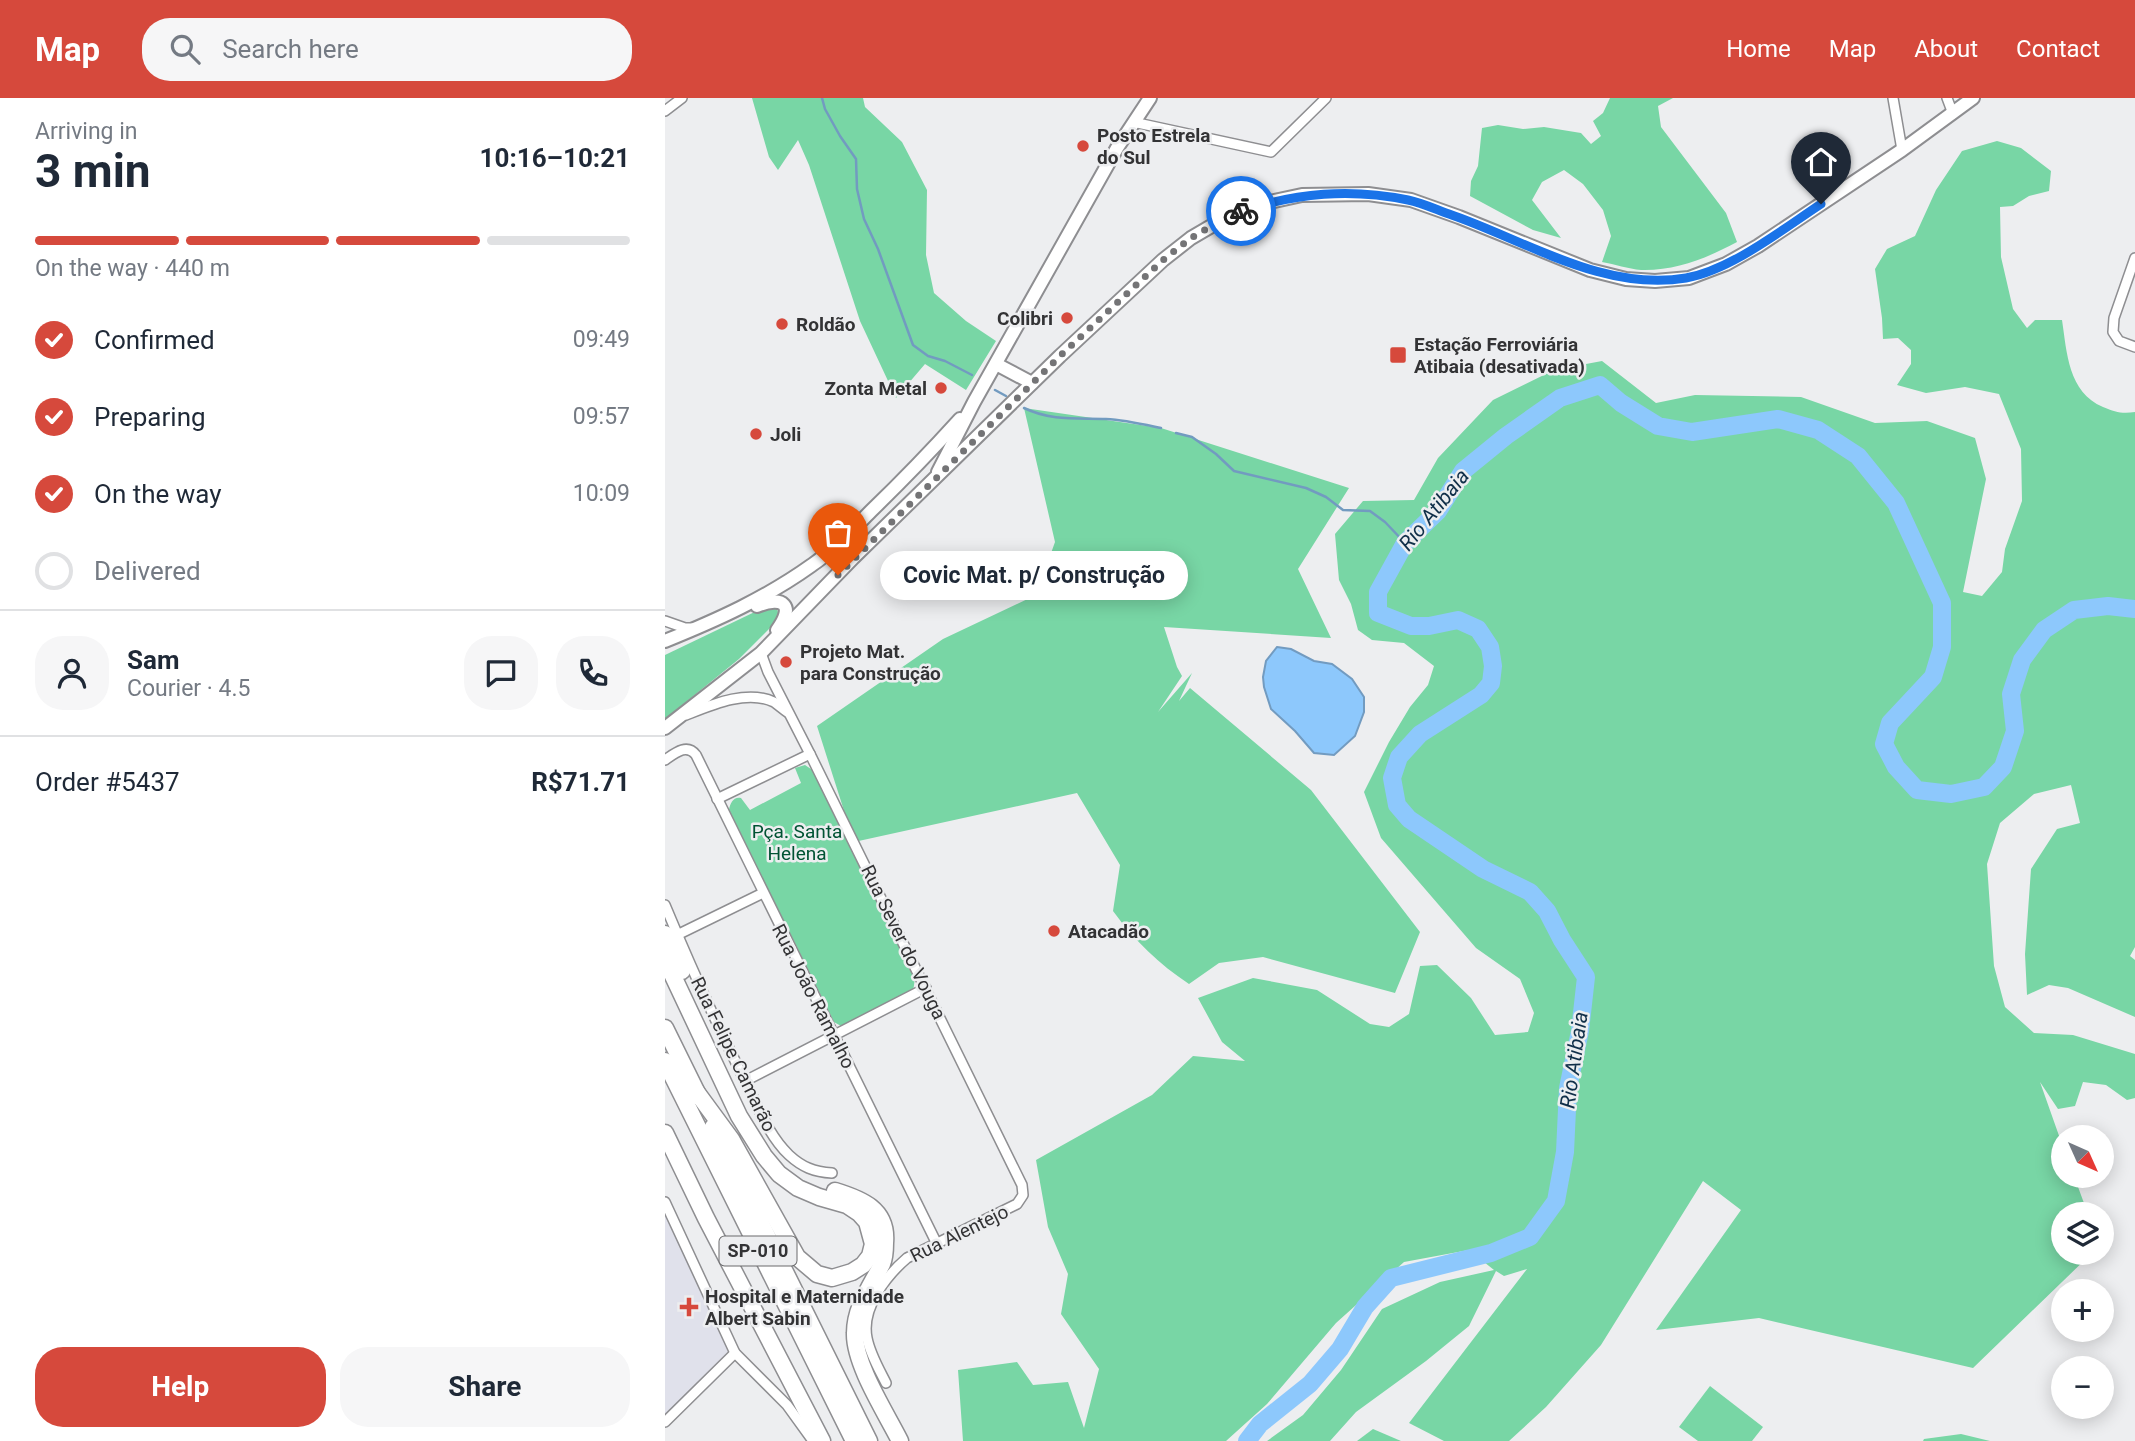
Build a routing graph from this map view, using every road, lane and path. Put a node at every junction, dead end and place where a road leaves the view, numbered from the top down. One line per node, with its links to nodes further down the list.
1 (682, 98): 7 (street)
2 (1150, 98): 9 (main road)
3 (1326, 98): 9 (street)
4 (1893, 98): 10 (street)
5 (1947, 98): 8 (street)
6 (1973, 98): 8 (main road)
7 (665, 111)
8 (1953, 114): 10 (main road)
9 (1133, 122): 13 (main road)
10 (1902, 150): 14 (main road)
11 (2135, 258): 12 (street)
12 (2135, 347)
13 (996, 364): 14 (main road); 15 (main road)
14 (1033, 383): 16 (main road)
15 (974, 402): 16 (main road); 17 (main road)
16 (932, 482): 18 (main road)
17 (890, 493): 18 (main road); 19 (main road)
18 (853, 558): 23 (main road)
19 (730, 614): 21 (main road); 23 (main road)
20 (665, 621): 21 (street)
21 (699, 628): 22 (main road)
22 (665, 641)
23 (764, 651): 24 (street, Rua Sever do Vouga); 25 (main road)
24 (792, 716): 25 (street); 27 (street, Rua Sever do Vouga)
25 (677, 719): 26 (main road)
26 (665, 729)
27 (810, 754): 29 (street); 34 (street, Rua Sever do Vouga)
28 (665, 760): 29 (street, Rua João Ramalho)
29 (717, 799): 30 (street, Rua João Ramalho)
30 (763, 892): 32 (street); 36 (street, Rua João Ramalho)
31 (665, 905): 32 (street, Rua Felipe Camarão)
32 (671, 934): 38 (street, Rua Felipe Camarão); 51 (highway)
33 (665, 959): 39 (highway)
34 (926, 988): 36 (street); 42 (street, Rua Sever do Vouga)
35 (665, 1028): 39 (highway, SP-010)
36 (835, 1035): 38 (street); 44 (street, Rua João Ramalho)
37 (665, 1060): 49 (highway, SP-010)
38 (745, 1081): 41 (street, Rua Felipe Camarão)
39 (695, 1090): 50 (highway, SP-010)
40 (665, 1133): 48 (highway)
41 (832, 1173)
42 (1023, 1195): 44 (street, Rua Alentejo)
43 (665, 1202): 45 (street)
44 (936, 1242): 46 (street, Rua Alentejo)
45 (735, 1353): 47 (street); 48 (street)
46 (886, 1383)
47 (665, 1422)
48 (812, 1440)
49 (853, 1441)
50 (869, 1441)
51 (900, 1441)

